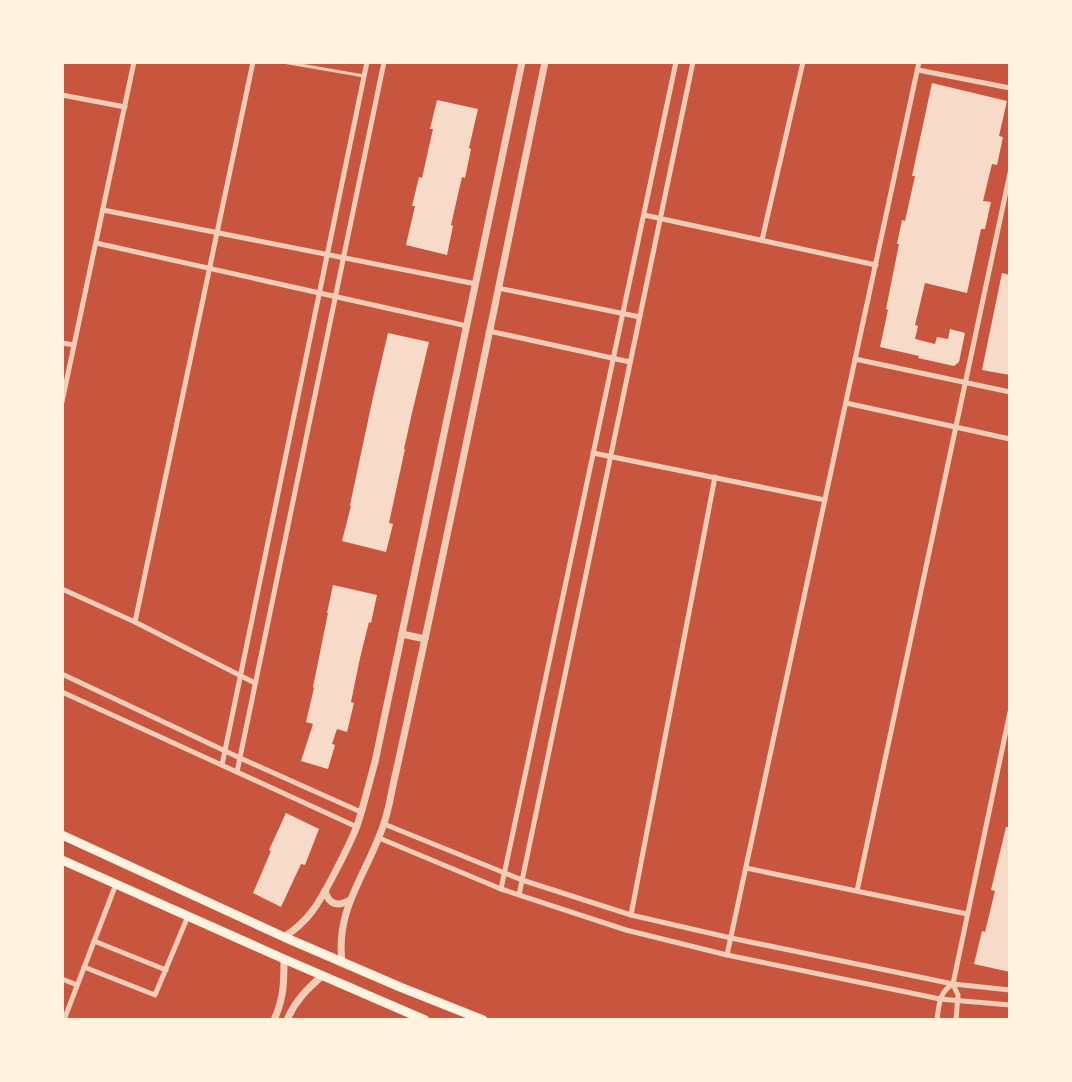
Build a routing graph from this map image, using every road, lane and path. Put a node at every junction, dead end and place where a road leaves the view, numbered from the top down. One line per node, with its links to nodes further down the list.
1 (134, 62): 16 (street)
2 (253, 62): 21 (street)
3 (283, 62): 13 (lane)
4 (367, 62): 13 (street)
5 (384, 62): 25 (street)
6 (522, 62): 28 (street)
7 (545, 62): 29 (street)
8 (676, 62): 19 (street)
9 (692, 62): 20 (street)
10 (803, 62): 22 (street)
11 (919, 62): 12 (street)
12 (918, 70): 14 (street); 26 (street)
13 (364, 76): 24 (street)
14 (1010, 88)
15 (62, 95): 16 (street)
16 (125, 107): 18 (street)
17 (1010, 173): 41 (street)
18 (103, 210): 21 (street); 23 (street)
19 (644, 215): 20 (street); 32 (street)
20 (660, 218): 22 (street); 33 (street)
21 (217, 233): 24 (street); 27 (street)
22 (762, 240): 26 (street)
23 (96, 244): 27 (street); 37 (street)
24 (327, 255): 25 (street); 30 (street)
25 (344, 258): 28 (street); 31 (street)
26 (876, 265): 39 (street)
27 (210, 269): 30 (street); 52 (street)
28 (476, 284): 34 (street)
29 (498, 288): 32 (street); 35 (street)
30 (319, 293): 31 (street); 56 (street)
31 (336, 296): 34 (street); 57 (street)
32 (623, 313): 33 (street); 38 (street)
33 (640, 317): 40 (street)
34 (467, 326): 53 (street)
35 (489, 330): 38 (street); 54 (street)
36 (62, 343): 37 (street)
37 (74, 345): 43 (street)
38 (614, 358): 40 (street); 47 (street)
39 (855, 359): 41 (street); 44 (street)
40 (630, 362): 48 (street)
41 (965, 383): 42 (street); 45 (street)
42 (1010, 392)
43 (62, 402)
44 (846, 403): 45 (street); 50 (street)
45 (956, 427): 46 (street); 76 (street)
46 (1010, 439)
47 (593, 453): 48 (street); 71 (street)
48 (610, 456): 49 (street); 72 (street)
49 (715, 478): 50 (street); 80 (street)
50 (825, 500): 70 (street)
51 (62, 589): 52 (street)
52 (136, 622): 56 (street)
53 (402, 634): 54 (street); 64 (street)
54 (425, 639): 65 (street)
55 (62, 674): 60 (street)
56 (240, 675): 57 (street); 60 (street)
57 (255, 683): 61 (street)
58 (62, 692): 62 (street)
59 (1010, 712): 79 (street)
60 (224, 750): 61 (street); 62 (street)
61 (240, 758): 63 (street); 64 (street)
62 (222, 765): 63 (street)
63 (237, 772): 66 (street)
64 (361, 812): 66 (street)
65 (384, 824): 68 (street); 71 (street)
66 (357, 826): 75 (street)
67 (62, 835): 82 (main road)
68 (379, 838): 74 (street); 78 (street)
69 (62, 860): 73 (main road)
70 (746, 868): 76 (street); 83 (street)
71 (505, 872): 72 (street); 74 (street)
72 (522, 880): 77 (street); 80 (street)
73 (116, 884): 81 (main road); 84 (street)
74 (501, 889): 77 (street)
75 (325, 891): 78 (street); 82 (street)
76 (857, 891): 79 (street)
77 (519, 895): 85 (street)
78 (350, 900): 87 (street)
79 (967, 914): 92 (street)
80 (631, 915): 83 (street)
81 (188, 916): 86 (main road); 89 (street)
82 (284, 937): 87 (main road)
83 (731, 938): 85 (street); 92 (street)
84 (94, 941): 88 (street); 89 (street)
85 (727, 955): 95 (street)
86 (284, 959): 90 (main road); 96 (street)
87 (342, 962): 103 (main road)
88 (84, 966): 89 (street); 93 (street)
89 (166, 970)
90 (322, 976): 96 (street); 102 (main road)
91 (62, 979): 93 (street)
92 (952, 984): 94 (street); 95 (street); 97 (street)
93 (77, 985): 99 (street)
94 (1010, 990)
95 (940, 999): 97 (street); 104 (street)
96 (289, 1000): 100 (street); 101 (street)
97 (959, 1000): 98 (street); 105 (street)
98 (1010, 1004)
99 (64, 1020)
100 (274, 1020)
101 (287, 1020)
102 (425, 1020)
103 (484, 1020)
104 (937, 1020)
105 (956, 1020)

